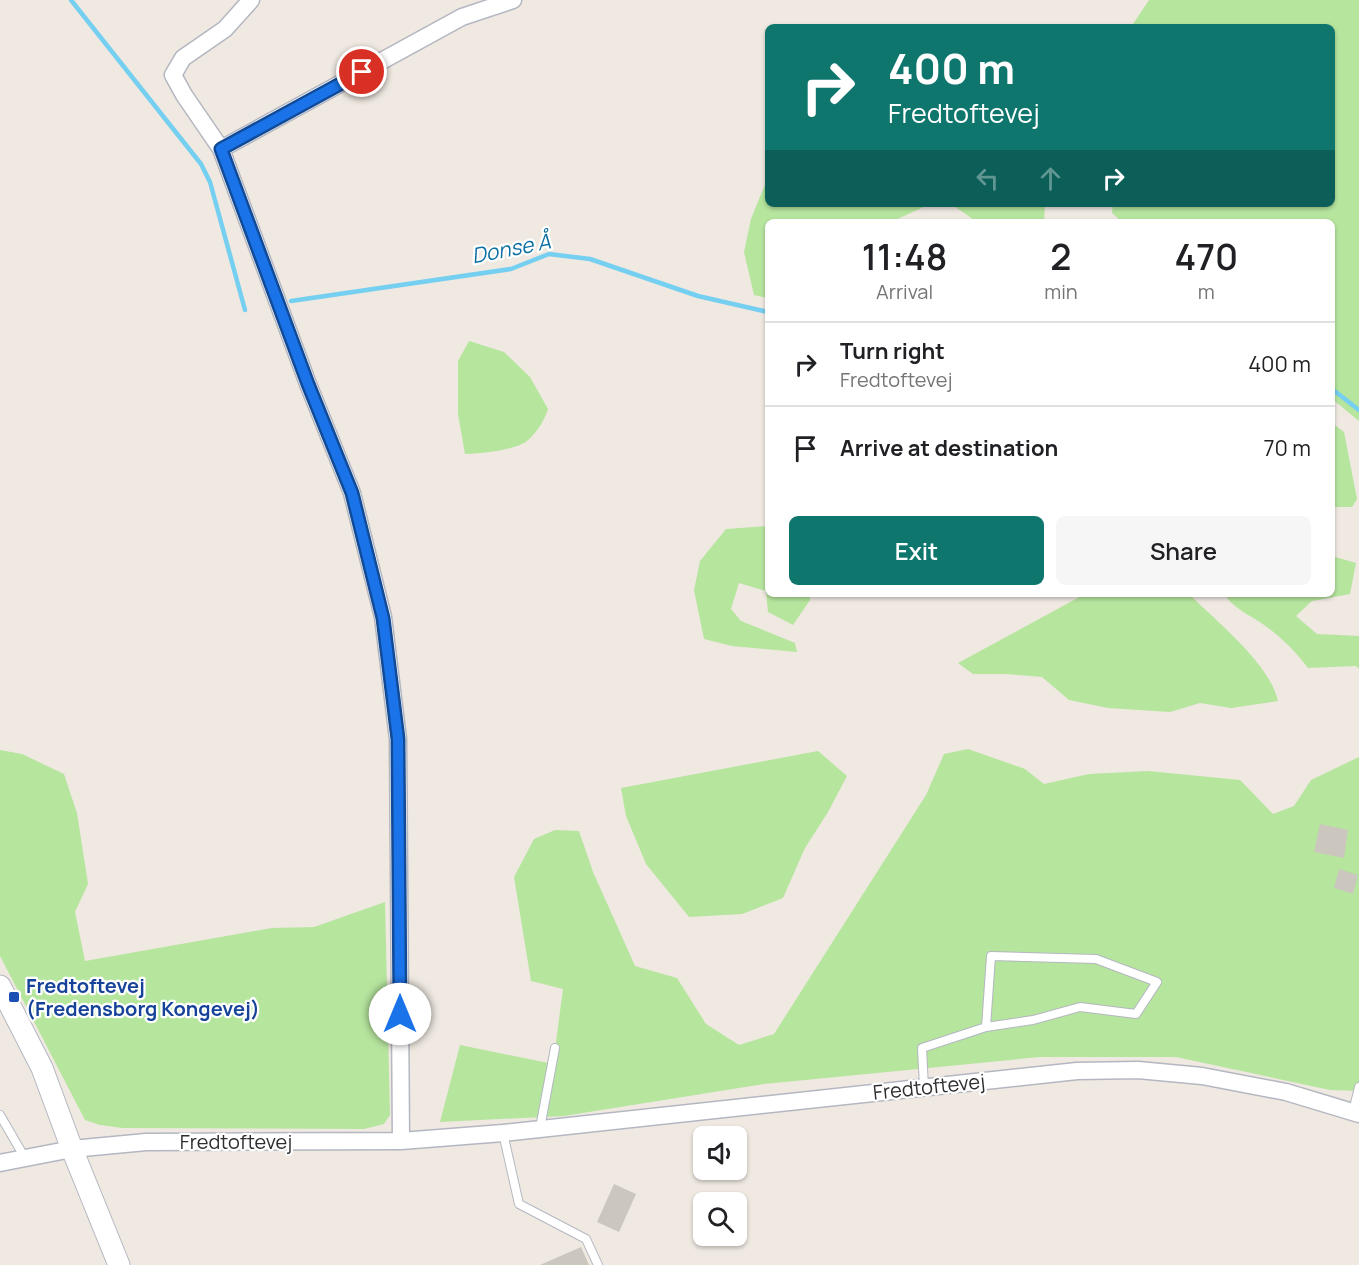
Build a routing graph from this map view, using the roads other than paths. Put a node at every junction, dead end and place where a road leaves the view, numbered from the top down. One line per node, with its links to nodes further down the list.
1 (251, 0): 3 (street)
2 (513, 0): 3 (street)
3 (221, 149): 14 (street)
4 (0, 986): 15 (street)
5 (0, 1015): 15 (street)
6 (986, 1027): 6 (lane); 8 (lane)
7 (555, 1048): 12 (lane)
8 (924, 1087): 10 (street, Fredtoftevej); 12 (street, Fredtoftevej)
9 (1359, 1087): 10 (lane, Fredtoftevej)
10 (1356, 1113)
11 (0, 1115): 16 (lane)
12 (540, 1128): 13 (street, Fredtoftevej)
13 (503, 1133): 14 (street, Fredtoftevej); 19 (lane)
14 (401, 1141): 15 (street, Fredtoftevej)
15 (72, 1149): 16 (street, Fredtoftevej); 18 (street)
16 (25, 1158): 17 (street, Fredtoftevej)
17 (0, 1163)
18 (119, 1265)
19 (598, 1265)

